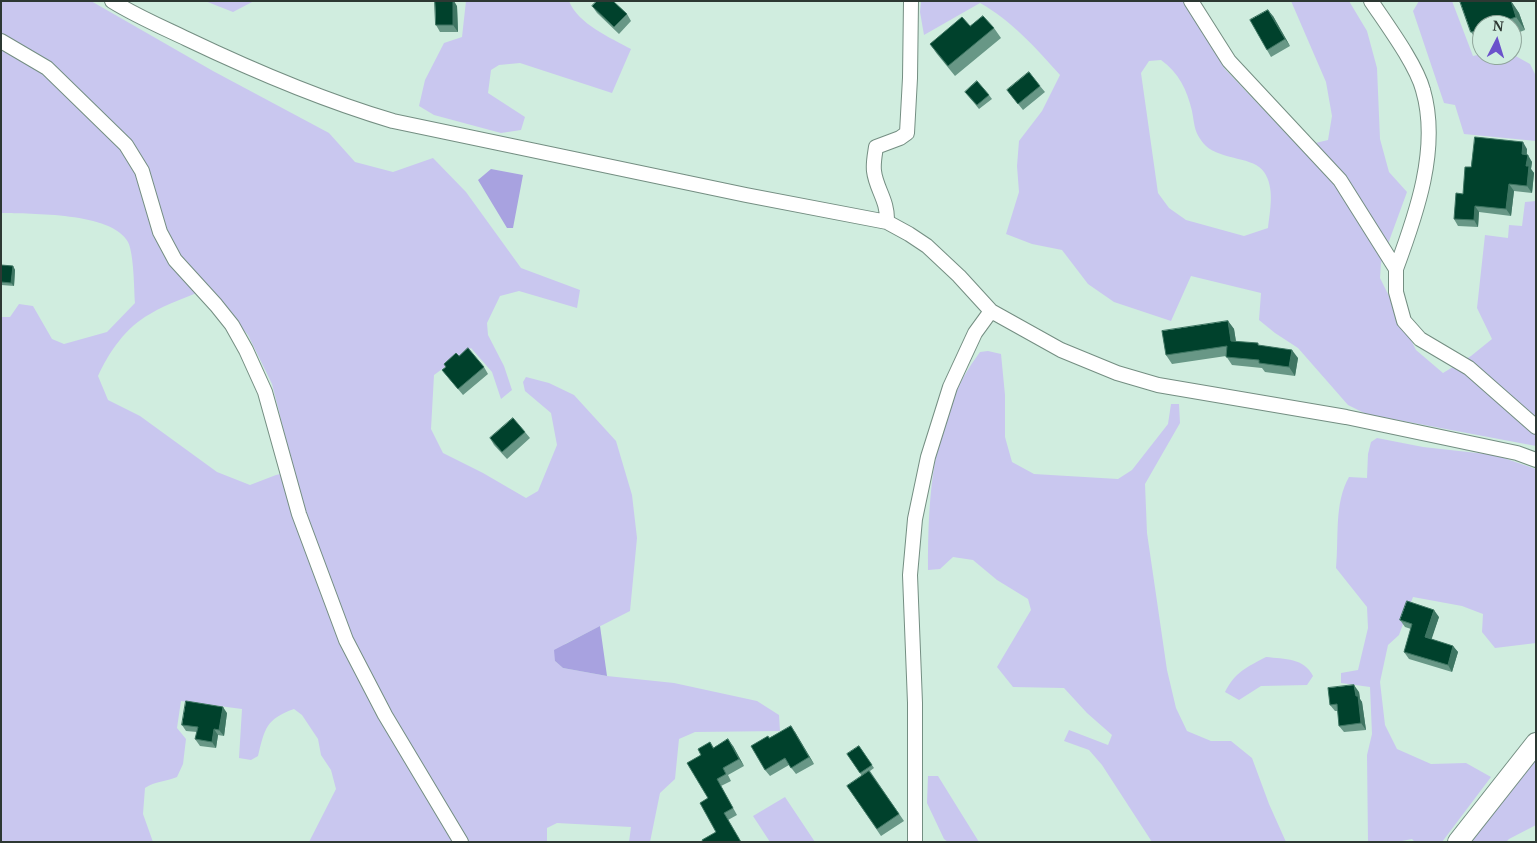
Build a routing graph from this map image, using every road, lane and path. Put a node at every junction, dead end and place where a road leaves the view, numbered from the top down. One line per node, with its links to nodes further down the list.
1 (112, 1): 6 (street)
2 (911, 1): 6 (street)
3 (1190, 1): 7 (street)
4 (1372, 1): 7 (street)
5 (1, 41): 12 (street)
6 (887, 222): 8 (street)
7 (1396, 269): 9 (street)
8 (991, 311): 10 (street); 13 (street)
9 (1536, 427)
10 (1536, 460)
11 (1536, 743): 14 (main road)
12 (461, 842)
13 (915, 842)
14 (1458, 842)

